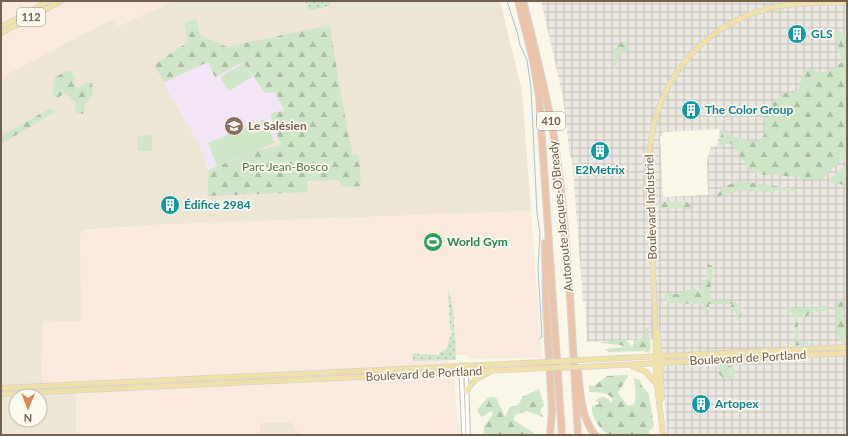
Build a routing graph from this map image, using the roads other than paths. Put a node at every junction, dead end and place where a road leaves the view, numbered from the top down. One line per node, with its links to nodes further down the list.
1 (49, 1): 6 (main road, 112)
2 (61, 1): 7 (main road, 112)
3 (518, 1): 8 (highway, Autoroute Jacques-O'Bready / 410)
4 (523, 1): 9 (highway, Autoroute Jacques-O'Bready / 410)
5 (847, 2): 12 (main road, Boulevard Industriel)
6 (1, 26)
7 (1, 33)
8 (546, 199): 23 (highway); 26 (highway, Autoroute Jacques-O'Bready / 410)
9 (571, 321): 27 (highway, Autoroute Jacques-O'Bready / 410); 28 (highway)
10 (847, 347): 12 (main road, Boulevard de Portland)
11 (847, 353): 13 (main road, Boulevard de Portland)
12 (658, 356): 13 (main road, Boulevard Industriel); 15 (main road, Boulevard de Portland, bridge)
13 (658, 363): 14 (main road, Boulevard de Portland); 18 (main road, Boulevard Industriel); 22 (main road, Boulevard Industriel)
14 (629, 364): 16 (main road, Boulevard de Portland, bridge); 18 (main road)
15 (463, 365): 17 (street); 19 (main road, Boulevard de Portland)
16 (492, 371): 17 (main road, Boulevard de Portland); 20 (main road)
17 (464, 372): 20 (street); 21 (main road, Boulevard de Portland); 24 (street)
18 (658, 387): 22 (main road, Boulevard Industriel)
19 (1, 388)
20 (466, 391): 25 (street)
21 (1, 394)
22 (662, 432)
23 (550, 433)
24 (464, 435)
25 (468, 435)
26 (562, 435)
27 (578, 435)
28 (596, 435)

